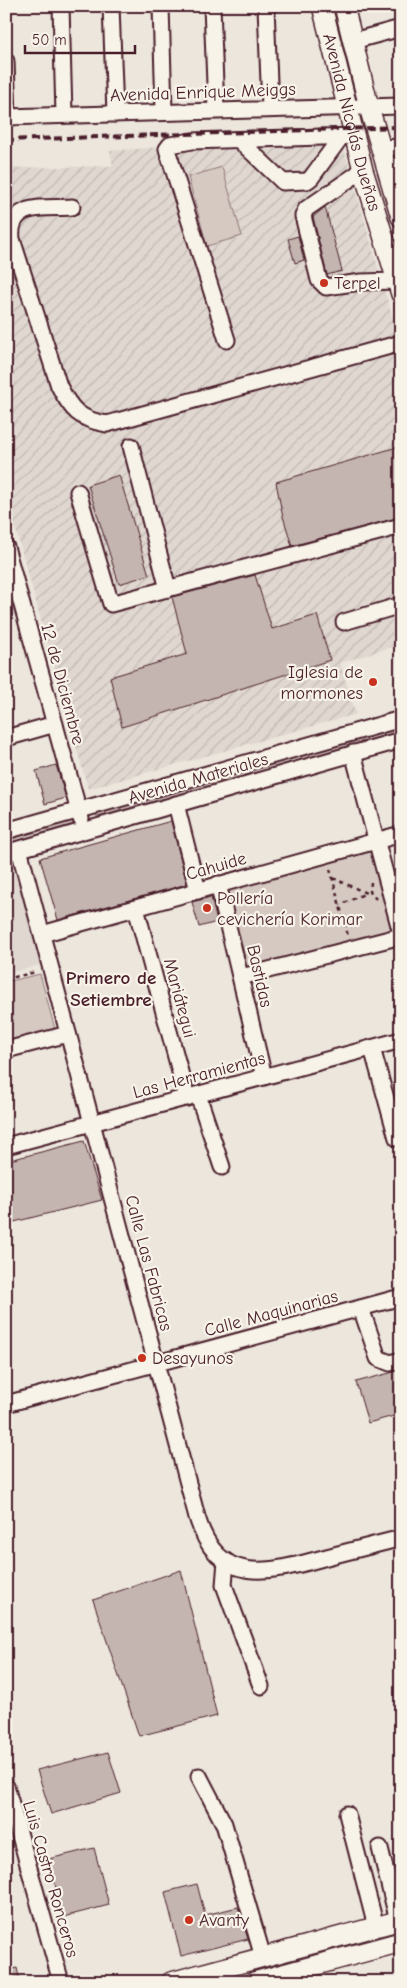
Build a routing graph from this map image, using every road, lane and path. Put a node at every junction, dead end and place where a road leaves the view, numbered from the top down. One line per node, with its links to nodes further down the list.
1 (61, 6): 18 (street)
2 (111, 6): 17 (street)
3 (161, 6): 16 (street)
4 (212, 6): 15 (street)
5 (266, 6): 14 (street)
6 (322, 6): 12 (main road, Avenida Nicolás Dueñas)
7 (344, 6): 9 (main road, Avenida Nicolás Dueñas)
8 (401, 28): 9 (street)
9 (353, 41): 13 (main road, Avenida Nicolás Dueñas)
10 (6, 61): 19 (street)
11 (401, 106): 13 (street, Avenida Enrique Meiggs)
12 (348, 107): 13 (street, Avenida Enrique Meiggs); 14 (street, Avenida Enrique Meiggs); 20 (main road, Avenida Nicolás Dueñas)
13 (369, 107): 23 (main road, Avenida Nicolás Dueñas)
14 (270, 108): 15 (street, Avenida Enrique Meiggs)
15 (216, 110): 16 (street, Avenida Enrique Meiggs)
16 (164, 112): 17 (street, Avenida Enrique Meiggs)
17 (115, 114): 18 (street, Avenida Enrique Meiggs)
18 (64, 115): 19 (street, Avenida Enrique Meiggs)
19 (7, 117)
20 (349, 136): 21 (street); 24 (main road, Avenida Nicolás Dueñas); 25 (street)
21 (239, 140): 25 (street); 30 (street)
22 (401, 147): 23 (street)
23 (381, 148): 28 (main road, Avenida Nicolás Dueñas)
24 (363, 170): 26 (street); 29 (main road, Avenida Nicolás Dueñas)
25 (307, 181): 26 (street)
26 (321, 199): 29 (street)
27 (72, 207): 31 (street)
28 (401, 217)
29 (399, 287)
30 (227, 340)
31 (401, 344)
32 (131, 446): 37 (street)
33 (78, 492): 37 (street)
34 (401, 526): 37 (street)
35 (6, 547): 36 (street, 12 de Diciembre)
36 (9, 570): 41 (street, 12 de Diciembre)
37 (168, 589)
38 (401, 605): 39 (street)
39 (344, 622)
40 (401, 719): 46 (street, Avenida Materiales)
41 (55, 724): 42 (street); 46 (street, 12 de Diciembre)
42 (6, 738)
43 (401, 740): 44 (street, Avenida Materiales)
44 (353, 753): 45 (street, Avenida Materiales); 50 (street)
45 (176, 804): 47 (street, Avenida Materiales); 55 (street)
46 (79, 810): 47 (street, 12 de Diciembre); 48 (street, Avenida Materiales)
47 (84, 830): 51 (street, Avenida Materiales)
48 (6, 831)
49 (401, 834): 50 (street, Cahuide)
50 (377, 841): 52 (street, Cahuide); 59 (street)
51 (13, 851): 58 (street, Calle Las Fabricas)
52 (326, 855): 53 (path); 54 (street, Cahuide)
53 (332, 878): 56 (path); 56 (path)
54 (218, 884): 55 (street, Cahuide); 62 (street, Bastidas)
55 (198, 890): 57 (street, Cahuide)
56 (340, 905): 60 (path)
57 (136, 908): 58 (street, Cahuide); 69 (street, Mariátegui)
58 (42, 934): 61 (street, Calle Las Fabricas)
59 (401, 934): 60 (street)
60 (351, 950): 62 (street)
61 (51, 968): 63 (path); 64 (street, Calle Las Fabricas)
62 (241, 977): 68 (street, Bastidas)
63 (6, 979)
64 (68, 1034): 67 (street); 70 (street, Calle Las Fabricas)
65 (401, 1040): 66 (street, Las Herramientas)
66 (372, 1048): 68 (street, Las Herramientas); 71 (street)
67 (6, 1050)
68 (264, 1077): 69 (street, Las Herramientas)
69 (192, 1096): 70 (street, Las Herramientas); 73 (street, Mariátegui)
70 (92, 1123): 72 (street, Las Herramientas); 77 (street, Calle Las Fabricas)
71 (397, 1138)
72 (6, 1146)
73 (222, 1167)
74 (401, 1297): 75 (street, Calle Maquinarias)
75 (361, 1308): 76 (street); 77 (street, Calle Maquinarias)
76 (401, 1360)
77 (156, 1363): 78 (street, Calle Maquinarias); 80 (street, Calle Las Fabricas)
78 (6, 1404)
79 (401, 1538): 80 (street, Calle Las Fabricas)
80 (226, 1561): 81 (street)
81 (261, 1686)
82 (199, 1776): 89 (street)
83 (6, 1786): 90 (street, Luis Castro Ronceros)
84 (347, 1814): 87 (street)
85 (380, 1848): 86 (street)
86 (399, 1920): 87 (main road)
87 (376, 1927): 89 (main road)
88 (400, 1944): 92 (main road)
89 (263, 1957): 91 (main road)
90 (60, 1982)
91 (171, 1982)
92 (254, 1982)

